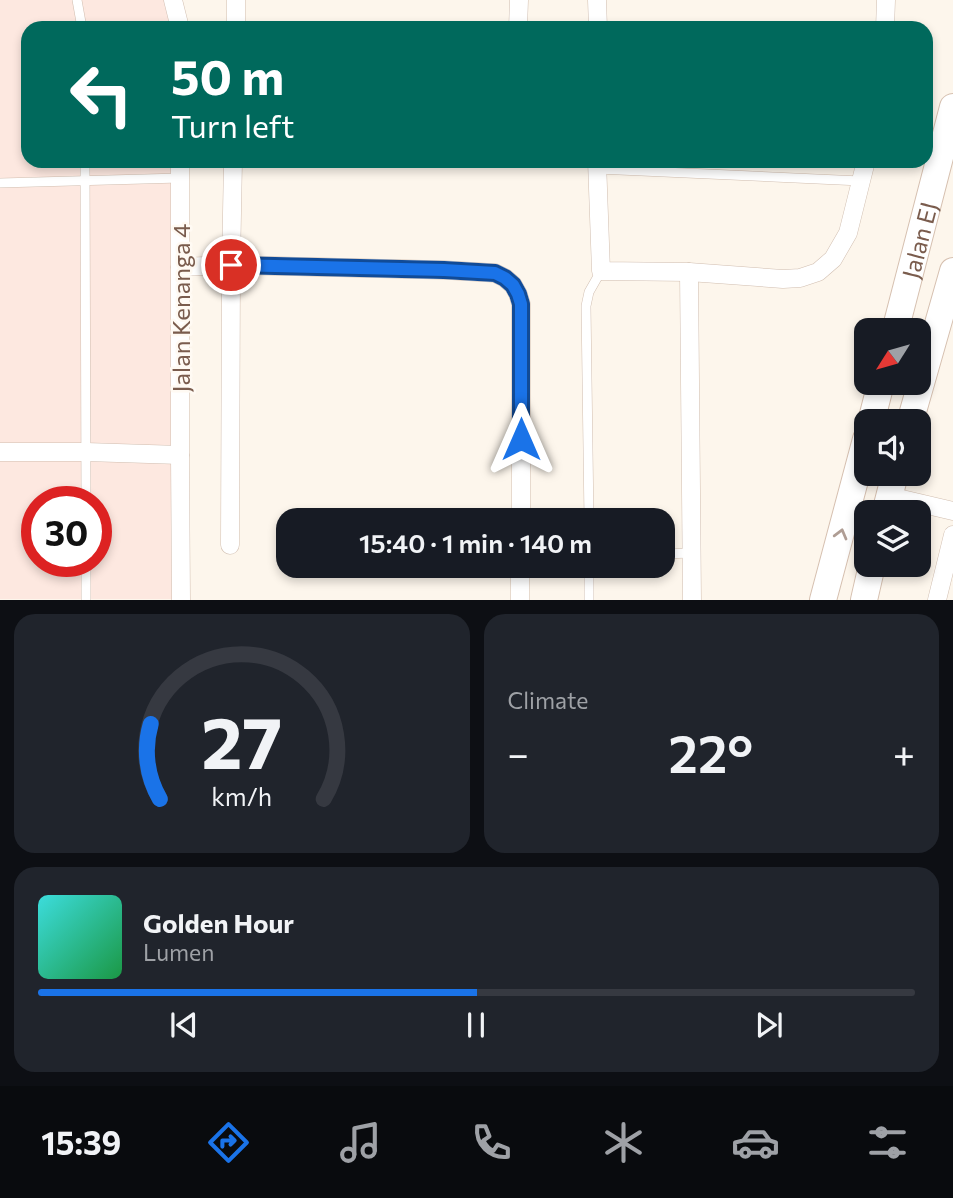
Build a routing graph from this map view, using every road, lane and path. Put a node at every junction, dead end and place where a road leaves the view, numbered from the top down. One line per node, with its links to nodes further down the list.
1 (76, 0): 7 (lane)
2 (173, 0): 8 (street)
3 (236, 0): 9 (street)
4 (519, 0): 10 (street)
5 (597, 0): 11 (street)
6 (886, 0): 12 (street)
7 (80, 21)
8 (178, 21)
9 (236, 21)
10 (518, 21)
11 (598, 21)
12 (886, 21)
13 (953, 107): 28 (main road, Jalan EJ)
14 (85, 168): 20 (lane)
15 (233, 168): 23 (street)
16 (597, 168): 25 (street)
17 (646, 168): 21 (lane)
18 (864, 168): 21 (street)
19 (180, 169): 20 (lane); 24 (street, Jalan Kenanga 4)
20 (85, 181): 22 (lane); 30 (lane)
21 (861, 181): 27 (street)
22 (0, 183)
23 (231, 265): 24 (street); 36 (street); 40 (street)
24 (180, 267): 32 (street, Jalan Kenanga 4)
25 (601, 271): 27 (street); 37 (lane)
26 (953, 271): 29 (main road, Jalan EJ)
27 (689, 272): 42 (street)
28 (898, 318)
29 (914, 409)
30 (86, 452): 31 (street); 32 (street); 34 (lane)
31 (0, 453)
32 (180, 455): 48 (street, Jalan Kenanga 4)
33 (854, 485): 52 (main road, one-way to 33)
34 (86, 486)
35 (890, 494): 38 (street)
36 (521, 508)
37 (589, 508)
38 (953, 511)
39 (953, 535): 54 (street)
40 (230, 545)
41 (675, 554): 42 (lane)
42 (692, 554): 51 (street)
43 (86, 577): 47 (lane)
44 (869, 577): 53 (main road)
45 (520, 578): 49 (street)
46 (589, 578): 50 (lane)
47 (86, 600)
48 (181, 600)
49 (520, 600)
50 (589, 600)
51 (692, 600)
52 (824, 600)
53 (864, 600)
54 (937, 600)

